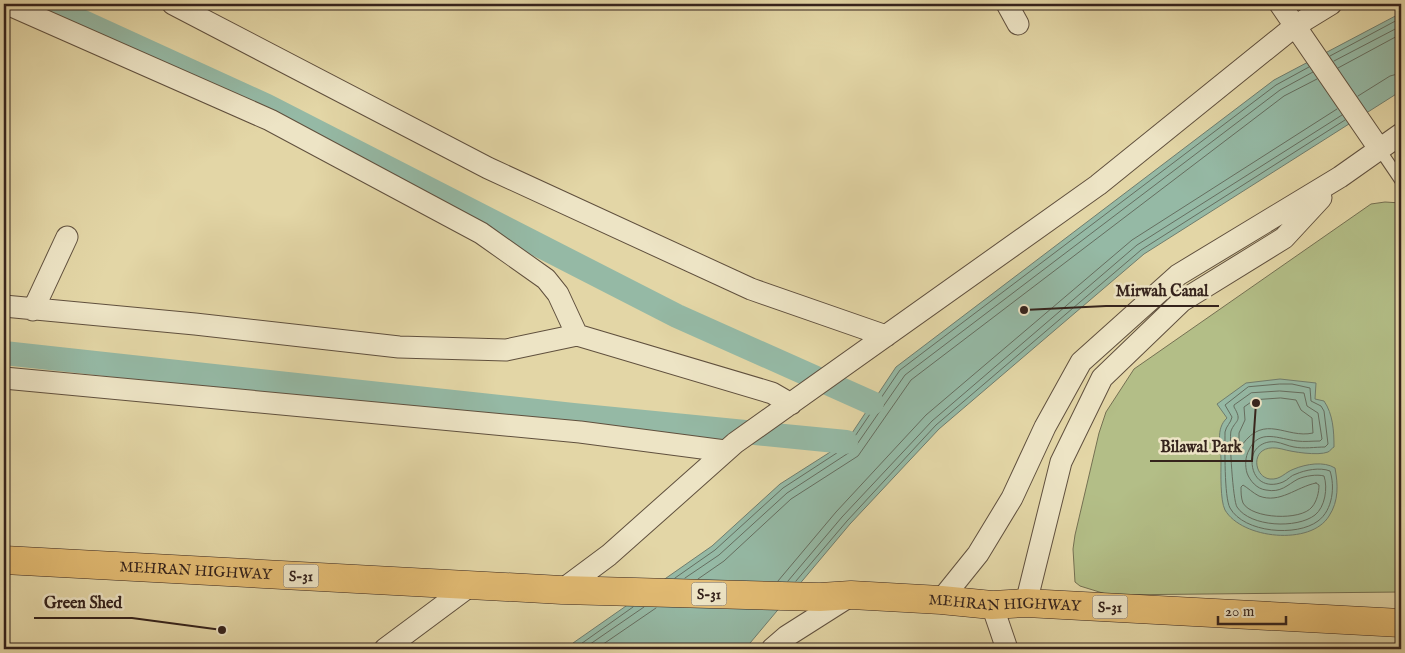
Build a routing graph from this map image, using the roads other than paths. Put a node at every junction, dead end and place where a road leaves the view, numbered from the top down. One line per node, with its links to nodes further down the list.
1 (7, 4): 15 (street)
2 (173, 4): 16 (street)
3 (1006, 4): 6 (street)
4 (1280, 4): 7 (street)
5 (1332, 4): 7 (street)
6 (1018, 24)
7 (1295, 26): 9 (street); 16 (street)
8 (1401, 134): 9 (street)
9 (1380, 150): 10 (street); 11 (lane)
10 (1340, 178): 24 (street); 25 (street)
11 (1401, 181)
12 (67, 237): 14 (street)
13 (4, 306): 14 (street)
14 (33, 310): 15 (street)
15 (577, 335): 18 (street)
16 (886, 336): 18 (street)
17 (4, 378): 19 (street)
18 (789, 404): 19 (street)
19 (730, 447): 22 (street)
20 (4, 560): 21 (main road, MEHRAN HIGHWAY / S-31)
21 (470, 585): 22 (main road, MEHRAN HIGHWAY / S-31); 28 (street)
22 (562, 590): 23 (main road, MEHRAN HIGHWAY / S-31)
23 (851, 595): 24 (main road, MEHRAN HIGHWAY / S-31); 29 (street)
24 (941, 600): 26 (main road, MEHRAN HIGHWAY / S-31)
25 (1026, 603): 26 (main road, MEHRAN HIGHWAY / S-31); 27 (main road, MEHRAN HIGHWAY / S-31)
26 (992, 605): 30 (street); 31 (street)
27 (1401, 623)
28 (385, 649)
29 (772, 649)
30 (989, 649)
31 (1007, 649)

